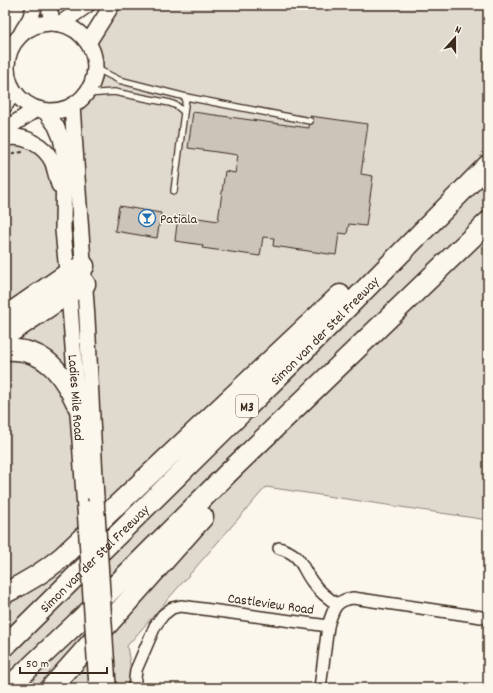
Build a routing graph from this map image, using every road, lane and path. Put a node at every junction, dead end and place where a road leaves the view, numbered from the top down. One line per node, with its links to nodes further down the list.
1 (35, 5): 6 (main road)
2 (48, 5): 5 (main road)
3 (87, 5): 5 (main road)
4 (112, 5): 7 (main road)
5 (56, 23): 6 (main road); 7 (main road)
6 (22, 33): 9 (main road)
7 (88, 43): 8 (main road)
8 (95, 68): 10 (main road); 11 (lane)
9 (14, 92): 12 (main road); 14 (main road)
10 (86, 94): 13 (main road); 15 (lane)
11 (186, 97): 15 (lane); 16 (lane)
12 (5, 105)
13 (72, 106): 14 (main road); 26 (main road, Ladies Mile Road)
14 (40, 110): 17 (main road); 23 (main road, Ladies Mile Road)
15 (184, 112): 22 (lane)
16 (310, 121)
17 (5, 128)
18 (5, 138): 23 (main road)
19 (24, 152): 20 (path)
20 (5, 154)
21 (488, 165): 24 (highway, Simon van der Stel Freeway / M3)
22 (174, 192)
23 (64, 203): 26 (main road, Ladies Mile Road)
24 (442, 210): 33 (highway); 37 (highway, Simon van der Stel Freeway / M3)
25 (488, 222): 30 (highway, M3)
26 (76, 279): 27 (highway); 28 (highway); 31 (main road, Ladies Mile Road); 38 (main road, Ladies Mile Road, bridge)
27 (5, 317)
28 (5, 336)
29 (5, 350): 31 (highway)
30 (319, 385): 39 (highway, M3); 40 (highway)
31 (78, 406): 38 (main road, Ladies Mile Road, bridge)
32 (279, 548): 34 (street)
33 (5, 594)
34 (337, 604): 35 (street); 36 (street, Castleview Road)
35 (488, 618)
36 (328, 626): 41 (street, Castleview Road); 42 (street)
37 (5, 646)
38 (103, 687)
39 (8, 688)
40 (51, 688)
41 (134, 688)
42 (320, 688)

